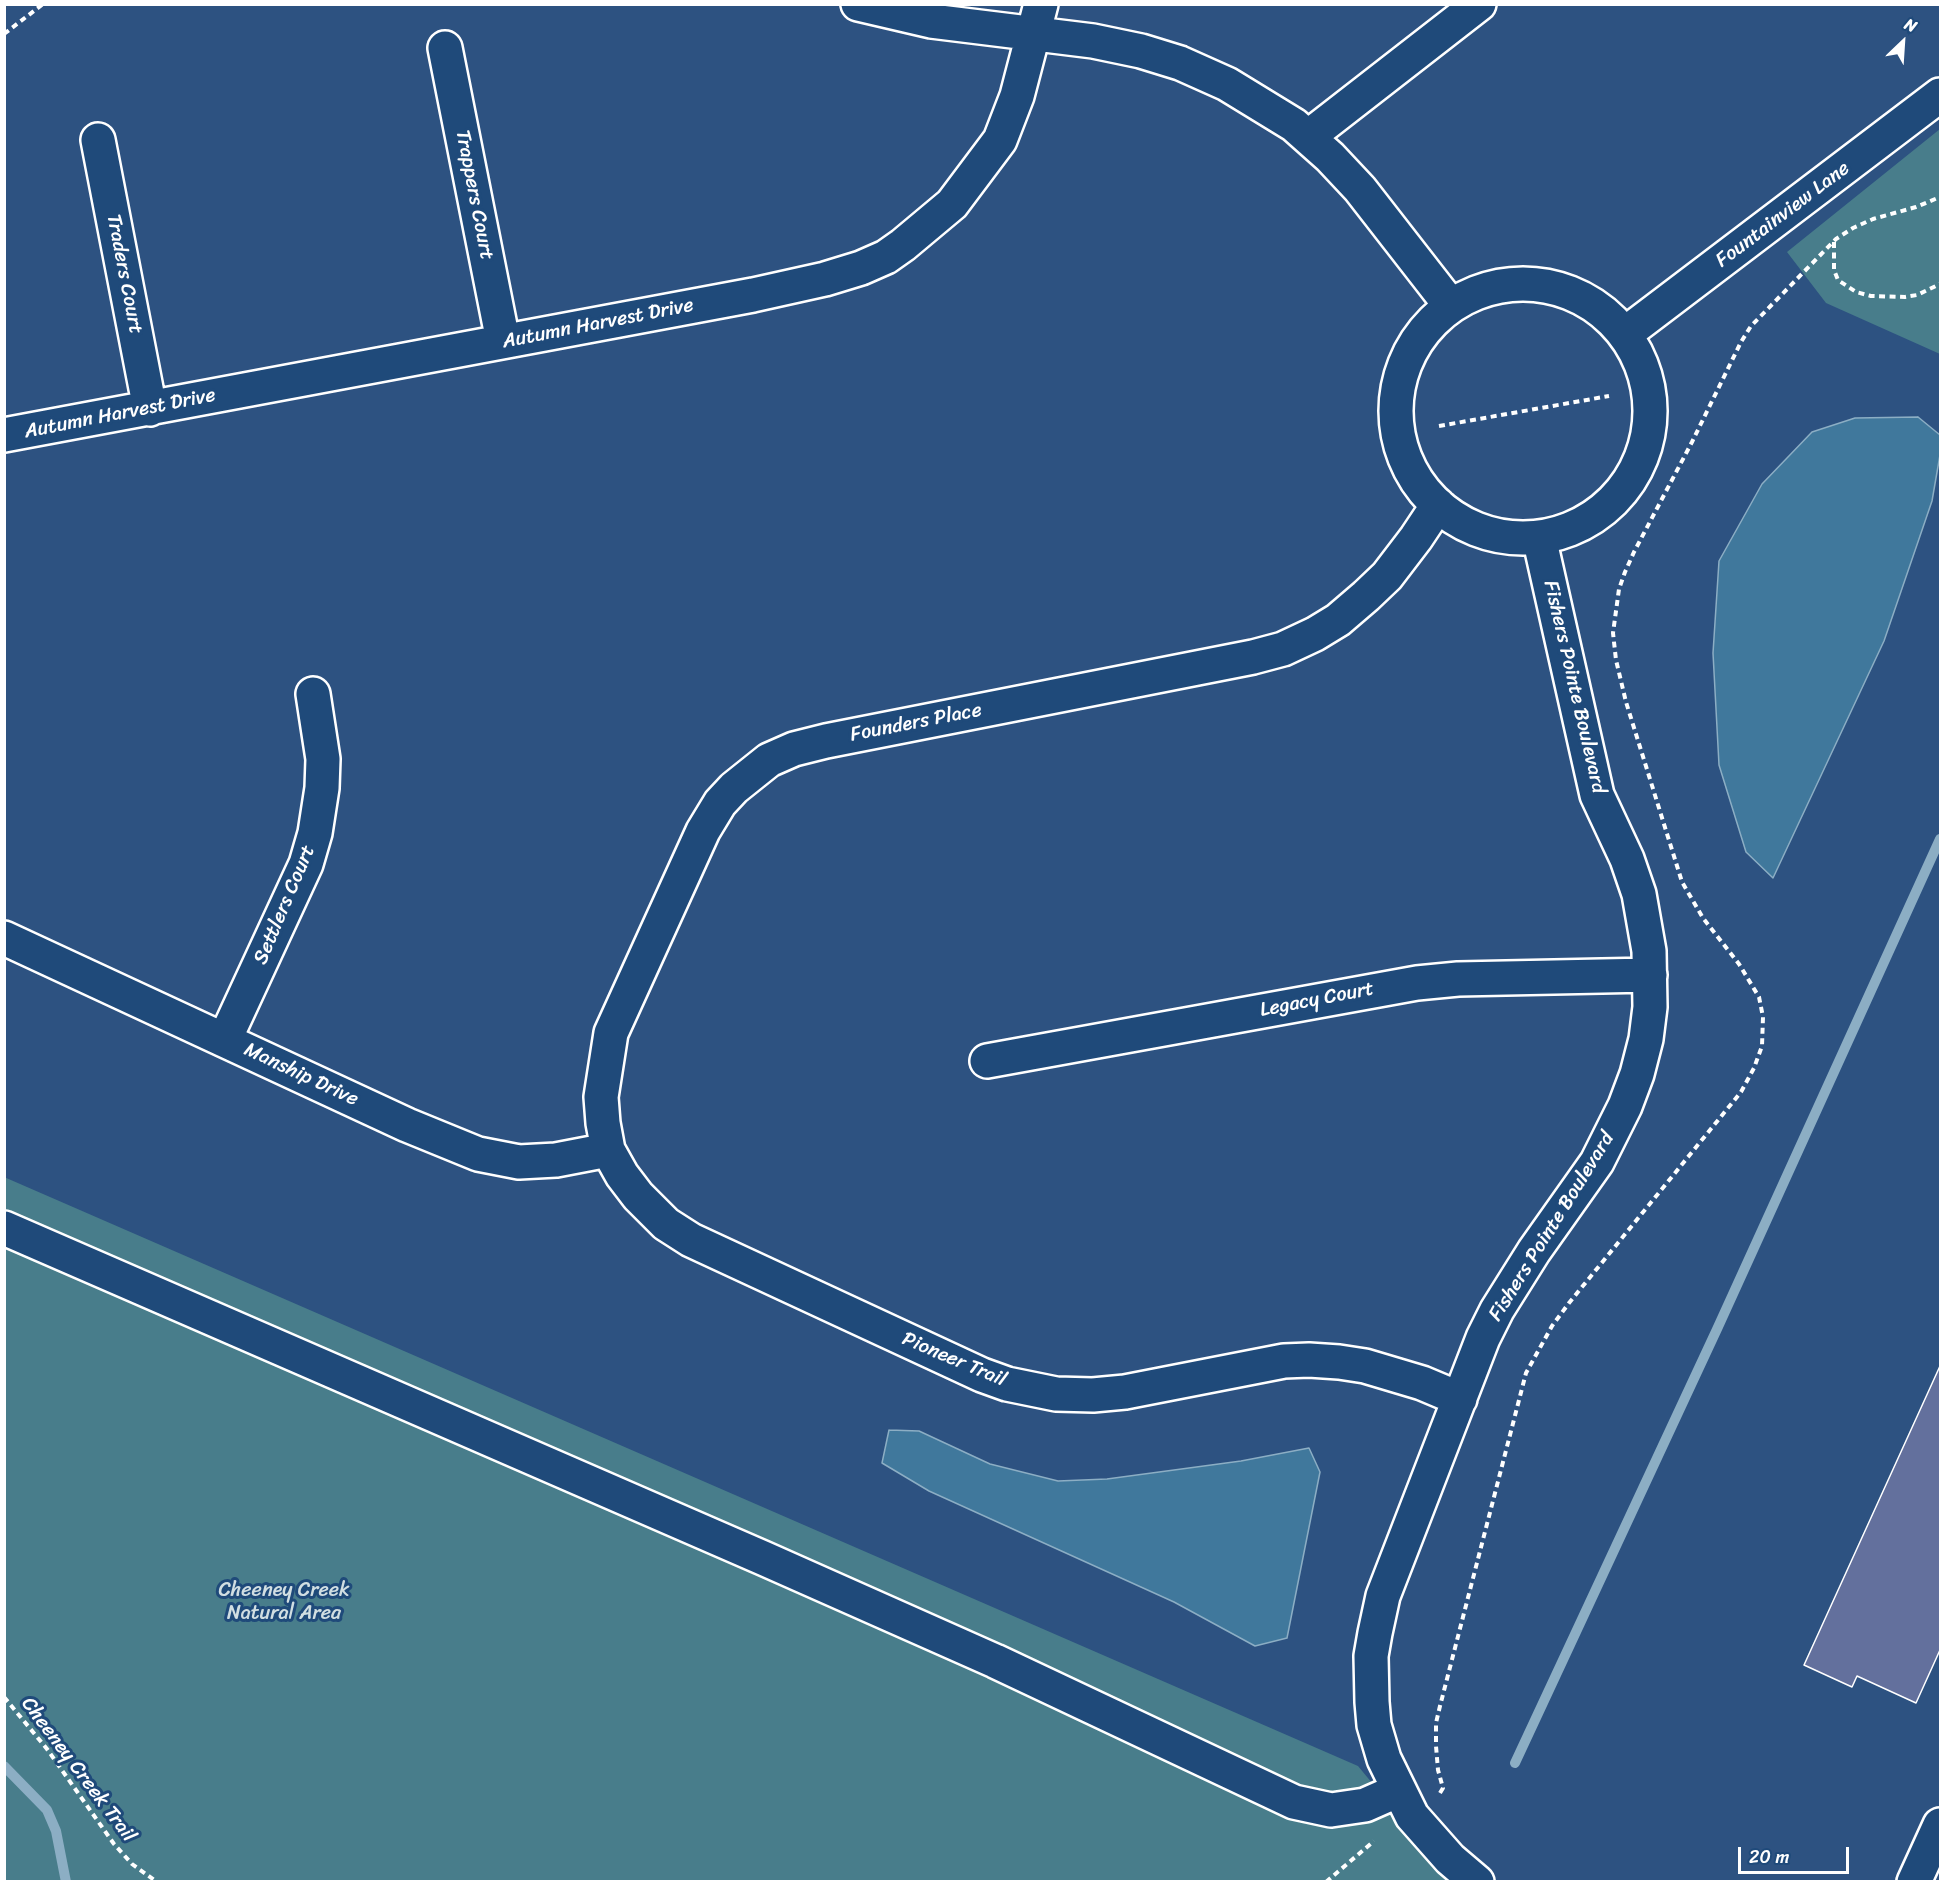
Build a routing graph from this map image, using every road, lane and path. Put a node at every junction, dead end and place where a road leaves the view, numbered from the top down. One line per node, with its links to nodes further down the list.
1 (43, 4): 5 (path)
2 (858, 4): 4 (street)
3 (1479, 4): 8 (street)
4 (1037, 20): 8 (street); 14 (street, Autumn Harvest Drive)
5 (4, 34)
6 (445, 48): 14 (street, Trappers Court)
7 (1941, 95): 13 (street, Fountainview Lane)
8 (1308, 137): 12 (street)
9 (98, 140): 16 (street, Traders Court)
10 (1834, 242): 11 (path)
11 (1941, 284)
12 (1451, 306): 13 (street); 19 (street)
13 (1625, 334): 20 (street)
14 (503, 341): 16 (street, Autumn Harvest Drive)
15 (1610, 396): 17 (path)
16 (150, 409): 18 (street, Autumn Harvest Drive)
17 (1439, 426)
18 (4, 435)
19 (1438, 505): 20 (street); 26 (street, Founders Place)
20 (1539, 537): 23 (street, Fishers Pointe Boulevard)
21 (313, 694): 24 (street, Settlers Court)
22 (4, 938): 24 (street, Manship Drive)
23 (1650, 975): 25 (street, Legacy Court); 28 (street, Fishers Pointe Boulevard)
24 (225, 1039): 26 (street, Manship Drive)
25 (987, 1062)
26 (608, 1150): 28 (street, Pioneer Trail)
27 (4, 1228): 30 (street)
28 (1460, 1399): 30 (street, Fishers Pointe Boulevard)
29 (4, 1697): 33 (path, Cheeney Creek Trail)
30 (1399, 1790): 35 (street, Fishers Pointe Boulevard)
31 (1941, 1825): 36 (street)
32 (1379, 1837): 34 (path)
33 (158, 1881)
34 (1326, 1881)
35 (1477, 1881)
36 (1914, 1881)

